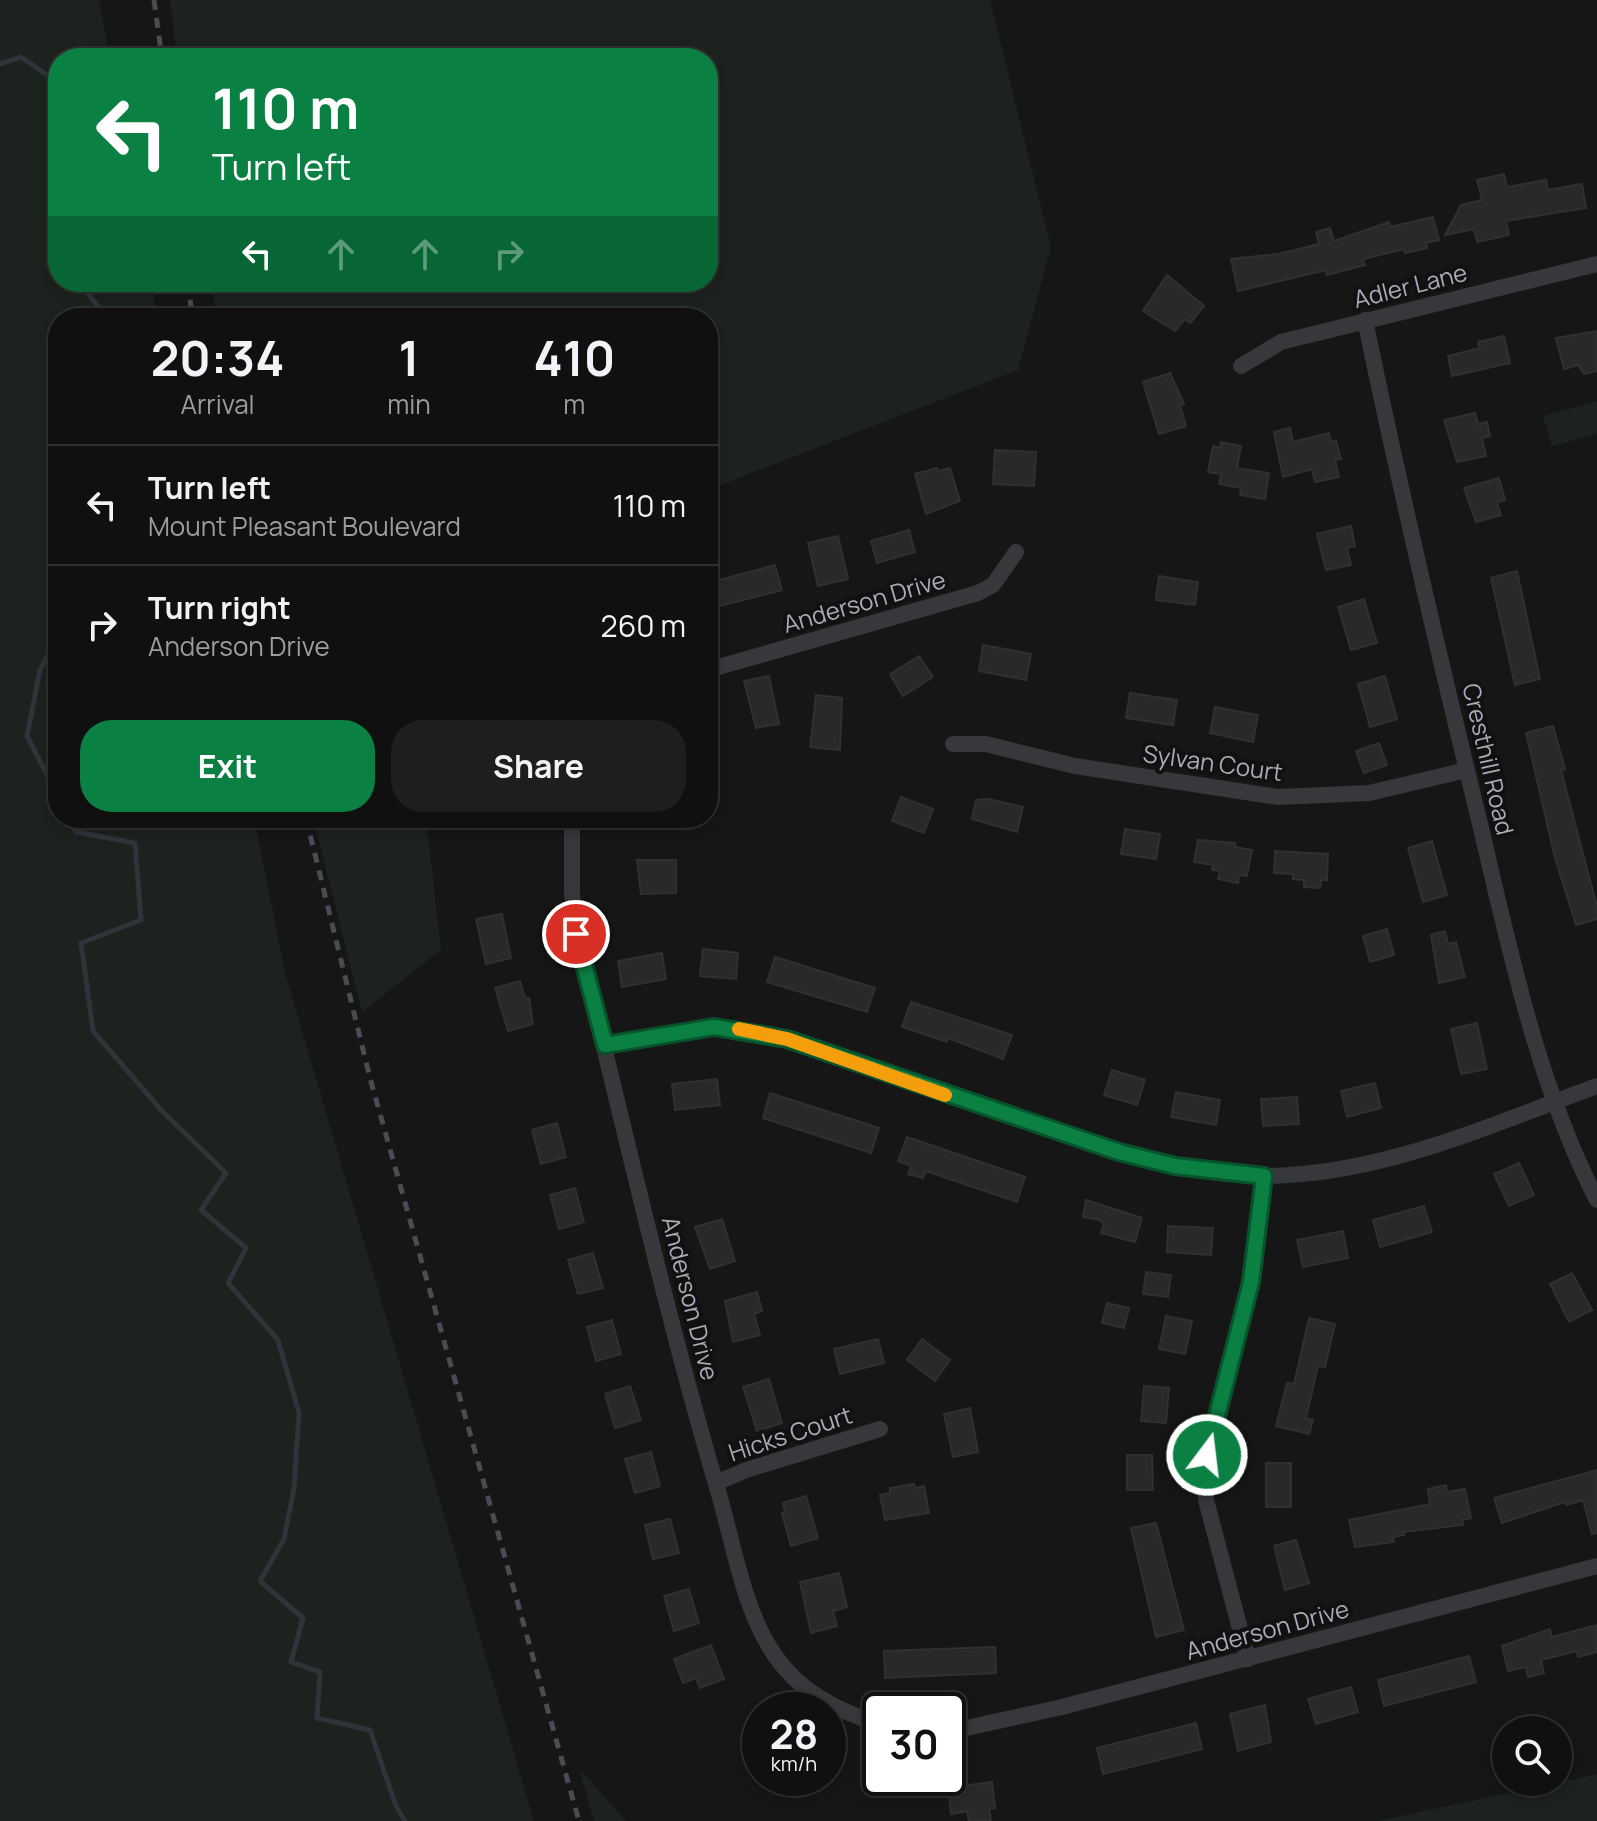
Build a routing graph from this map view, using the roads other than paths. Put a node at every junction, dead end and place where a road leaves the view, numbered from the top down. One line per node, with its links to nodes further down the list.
1 (1597, 264): 2 (street, Adler Lane)
2 (1365, 320): 3 (street, Adler Lane); 7 (street, Cresthill Road)
3 (1241, 366)
4 (1016, 552): 5 (street, Anderson Drive)
5 (718, 667)
6 (953, 744): 7 (street, Sylvan Court)
7 (1467, 770): 11 (street, Cresthill Road)
8 (572, 828): 9 (street, Anderson Drive)
9 (605, 1045): 12 (street); 15 (street, Anderson Drive)
10 (1597, 1086): 11 (street)
11 (1555, 1101): 12 (street); 13 (street, Cresthill Road)
12 (1264, 1176): 17 (street)
13 (1597, 1200)
14 (880, 1429): 15 (street, Hicks Court)
15 (716, 1483): 18 (street, Anderson Drive)
16 (1597, 1566): 17 (street, Anderson Drive)
17 (1248, 1659): 19 (street, Anderson Drive)
18 (862, 1717)
19 (966, 1728)

